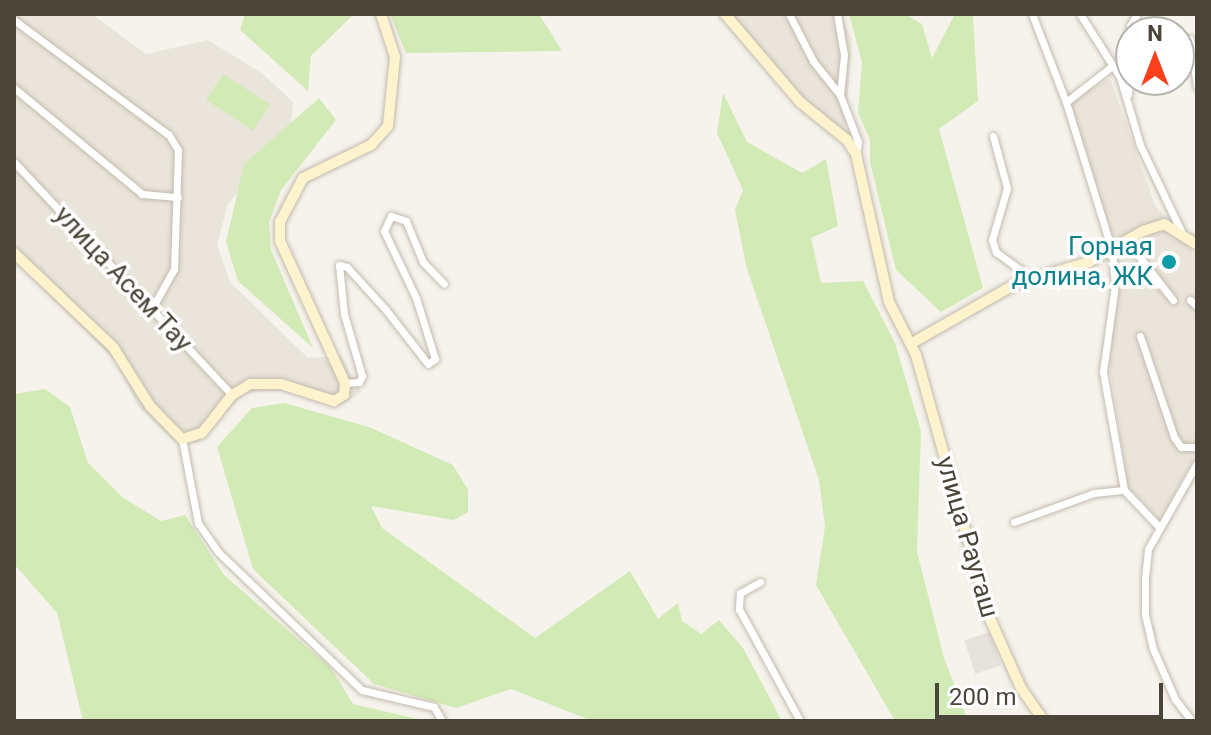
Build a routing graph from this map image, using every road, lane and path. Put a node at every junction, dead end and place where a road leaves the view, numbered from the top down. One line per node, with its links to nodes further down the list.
1 (381, 14): 29 (street)
2 (725, 14): 15 (street)
3 (789, 14): 10 (street)
4 (837, 14): 10 (street)
5 (1032, 14): 13 (street)
6 (1080, 14): 8 (street)
7 (14, 20): 17 (street)
8 (1112, 66): 12 (street); 13 (street)
9 (14, 88): 17 (street)
10 (840, 95): 15 (street)
11 (1127, 96): 12 (street)
12 (1127, 100): 18 (street)
13 (1066, 102): 21 (street)
14 (993, 136): 23 (street)
15 (856, 154): 28 (street, улица Раугаш)
16 (14, 162): 26 (street, улица Асем Тау)
17 (178, 197): 26 (street)
18 (1181, 231): 19 (street); 20 (street)
19 (1127, 241): 21 (street); 25 (street)
20 (1197, 245)
21 (1112, 251): 23 (street); 34 (street)
22 (14, 253): 31 (street)
23 (1030, 277): 28 (street)
24 (444, 284): 29 (street)
25 (1173, 300)
26 (151, 310): 30 (street, улица Асем Тау)
27 (1140, 336): 32 (street)
28 (912, 343): 41 (street, улица Раугаш)
29 (345, 383): 30 (street)
30 (232, 395): 31 (street)
31 (182, 439): 39 (street)
32 (1197, 447)
33 (1196, 465): 36 (street)
34 (1124, 490): 35 (street); 36 (street)
35 (1014, 522)
36 (1160, 528): 38 (street)
37 (760, 582): 40 (street)
38 (1190, 720)
39 (442, 721)
40 (800, 721)
41 (1044, 721)

